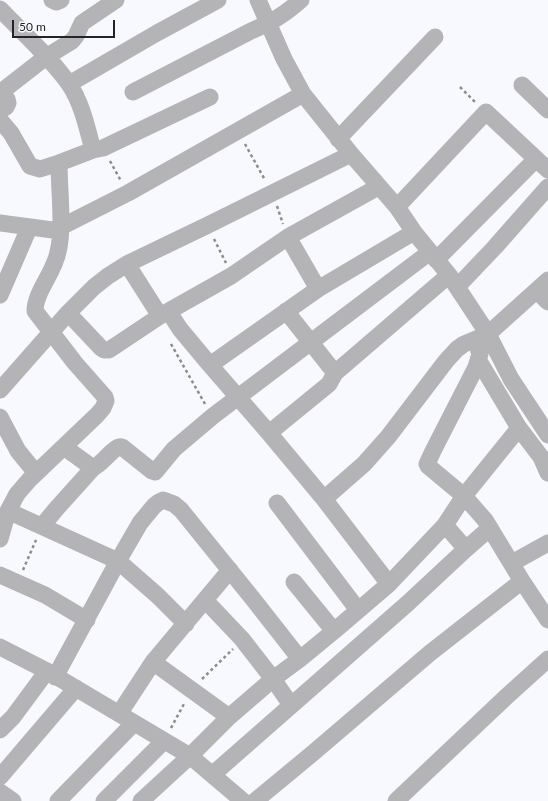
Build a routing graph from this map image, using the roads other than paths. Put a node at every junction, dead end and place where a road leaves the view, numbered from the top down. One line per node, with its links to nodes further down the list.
1 (52, 0): 2 (street)
2 (61, 0)
3 (116, 0): 10 (street)
4 (218, 0): 11 (street)
5 (258, 0): 8 (street)
6 (301, 0): 8 (street)
7 (0, 9): 10 (street)
8 (269, 24): 14 (street); 15 (street)
9 (435, 37): 20 (street)
10 (46, 57): 11 (street); 13 (street)
11 (69, 84): 21 (street)
12 (522, 85): 17 (street)
13 (1, 91): 18 (street)
14 (133, 92)
15 (303, 94): 20 (street); 30 (street)
16 (210, 97): 21 (street)
17 (548, 110)
18 (0, 111)
19 (0, 120): 23 (street)
20 (338, 139): 22 (street)
21 (98, 149): 23 (street)
22 (351, 154): 25 (street); 34 (street)
23 (58, 163): 30 (street)
24 (542, 165): 27 (street); 33 (street)
25 (378, 187): 27 (street); 32 (street)
26 (548, 187): 35 (street)
27 (396, 206): 31 (street)
28 (0, 223): 29 (street)
29 (29, 228): 30 (street); 38 (street)
30 (60, 229): 42 (street)
31 (414, 232): 33 (street); 36 (street)
32 (288, 237): 36 (street); 41 (street)
33 (433, 256): 35 (street); 44 (street)
34 (127, 264): 40 (street); 41 (street)
35 (453, 281): 43 (street); 47 (street)
36 (318, 289): 39 (street)
37 (544, 291): 43 (street)
38 (0, 295)
39 (286, 312): 44 (street); 46 (street)
40 (68, 313): 41 (street); 42 (street)
41 (164, 314): 46 (street)
42 (51, 332): 48 (street); 54 (street)
43 (482, 337): 45 (street); 53 (street); 61 (street)
44 (310, 343): 47 (street); 49 (street)
45 (479, 360): 51 (street); 60 (street)
46 (210, 365): 49 (street)
47 (335, 373): 52 (street)
48 (0, 390)
49 (237, 397): 52 (street); 57 (street)
50 (0, 417): 56 (street)
51 (519, 428): 59 (street); 60 (street)
52 (269, 433): 61 (street)
53 (548, 435)
54 (64, 447): 57 (street); 58 (street)
55 (0, 448): 56 (street)
56 (18, 451): 58 (street)
57 (93, 468): 64 (street)
58 (36, 473): 63 (street)
59 (548, 473)
60 (464, 496): 65 (street); 66 (street)
61 (324, 499): 76 (street)
62 (277, 503): 78 (street)
63 (8, 511): 64 (street); 67 (street)
64 (42, 526): 70 (street)
65 (445, 526): 69 (street); 76 (street)
66 (490, 528): 69 (street); 71 (street)
67 (0, 536)
68 (548, 543): 71 (street)
69 (466, 549): 90 (street)
70 (118, 561): 72 (street); 79 (street); 81 (street)
71 (512, 563): 75 (street)
72 (230, 570): 77 (street); 84 (street)
73 (0, 575): 79 (street)
74 (294, 582): 82 (street)
75 (522, 582): 80 (street); 105 (street)
76 (388, 584): 78 (street)
77 (205, 600): 81 (street); 88 (street)
78 (358, 610): 82 (street)
79 (87, 620): 87 (street)
80 (548, 620)
81 (186, 624): 86 (street)
82 (334, 631): 84 (street)
83 (0, 647): 87 (street)
84 (300, 659): 88 (street)
85 (548, 659): 106 (street)
86 (153, 662): 91 (street); 92 (street)
87 (51, 674): 89 (street); 94 (street)
88 (273, 679): 90 (street); 92 (street)
89 (76, 688): 91 (street); 98 (street)
90 (291, 705): 97 (street)
91 (118, 714): 93 (street)
92 (229, 717): 96 (street)
93 (134, 723): 95 (street); 102 (street)
94 (0, 730)
95 (164, 740): 96 (street); 103 (street)
96 (190, 756): 97 (street); 104 (street)
97 (212, 775): 100 (street)
98 (0, 778)
99 (0, 792): 101 (street)
100 (236, 799)
101 (13, 801)
102 (58, 801)
103 (104, 801)
104 (141, 801)
105 (255, 801)
106 (396, 801)

